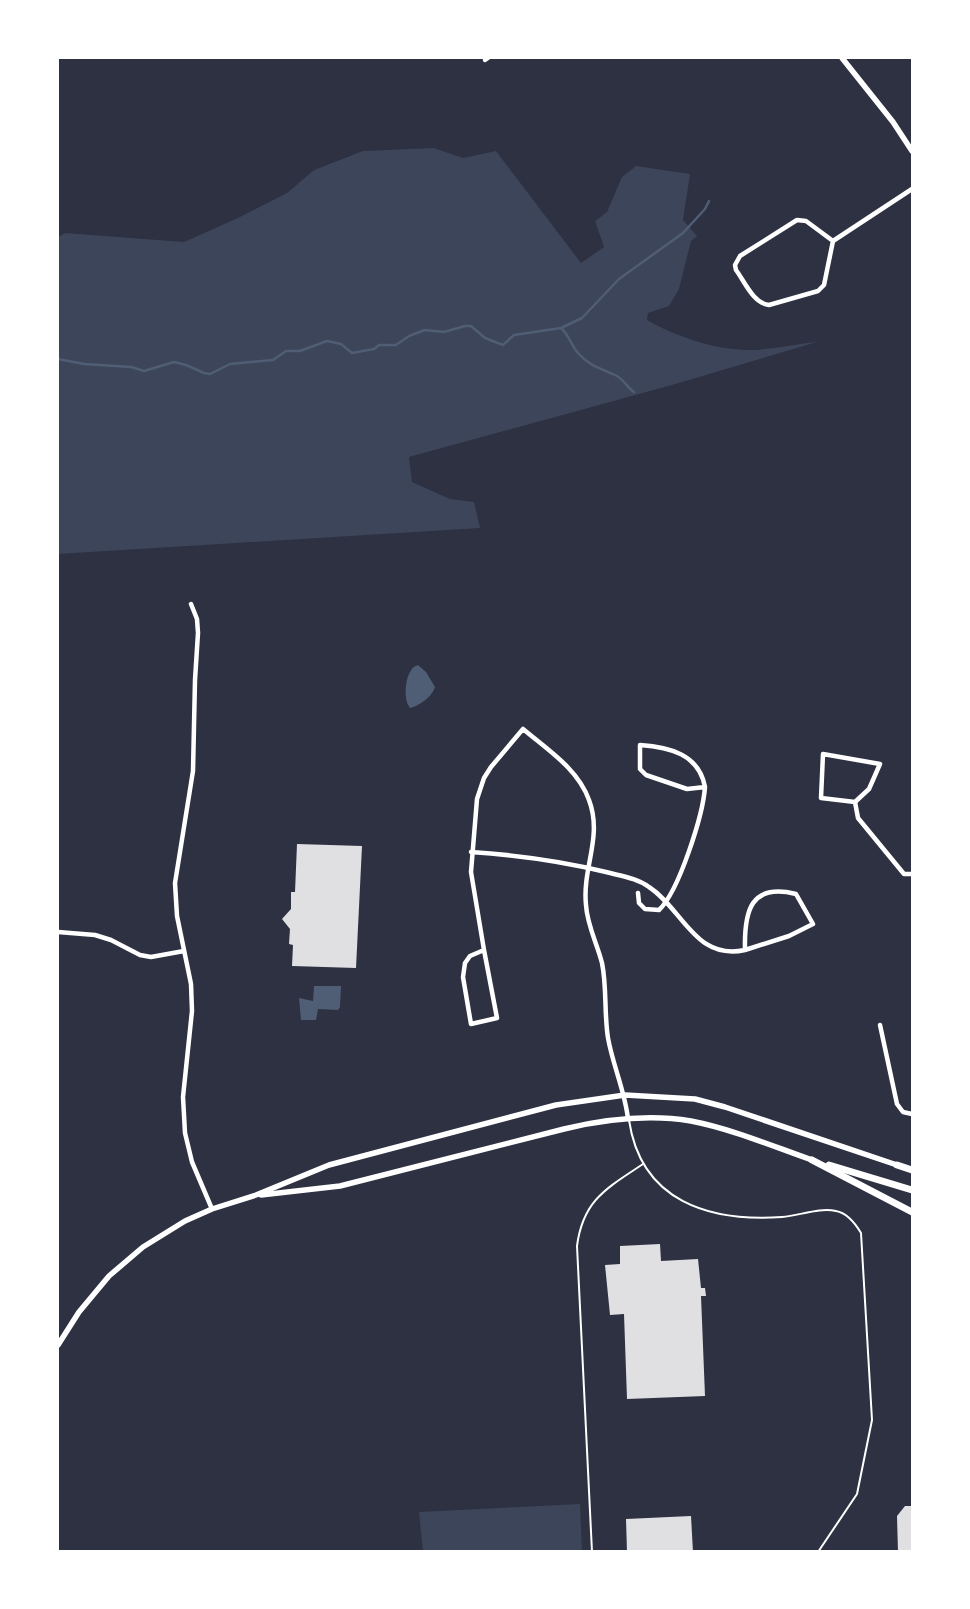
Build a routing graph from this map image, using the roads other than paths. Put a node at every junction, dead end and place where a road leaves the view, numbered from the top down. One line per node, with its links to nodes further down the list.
1 (842, 58): 2 (street)
2 (912, 151)
3 (912, 189): 4 (street)
4 (833, 241): 4 (street)
5 (191, 604): 16 (street)
6 (705, 787): 6 (street); 12 (street)
7 (855, 802): 7 (street); 10 (street)
8 (471, 852): 9 (street); 9 (street); 14 (street)
9 (589, 868): 12 (street); 18 (street)
10 (912, 874)
11 (638, 893): 12 (street)
12 (666, 903): 15 (street)
13 (58, 932): 16 (street)
14 (484, 950): 14 (street)
15 (745, 950): 15 (street)
16 (184, 951): 27 (street)
17 (880, 1025): 19 (street)
18 (625, 1095): 20 (street); 23 (street); 26 (street)
19 (912, 1114)
20 (628, 1119): 21 (street); 22 (lane); 26 (street)
21 (812, 1160): 25 (main road); 28 (main road)
22 (643, 1164): 30 (lane); 31 (lane)
23 (897, 1165): 24 (main road)
24 (912, 1168)
25 (912, 1190)
26 (256, 1195): 27 (street)
27 (212, 1209): 29 (street)
28 (912, 1212)
29 (58, 1345)
30 (592, 1552)
31 (818, 1552)

